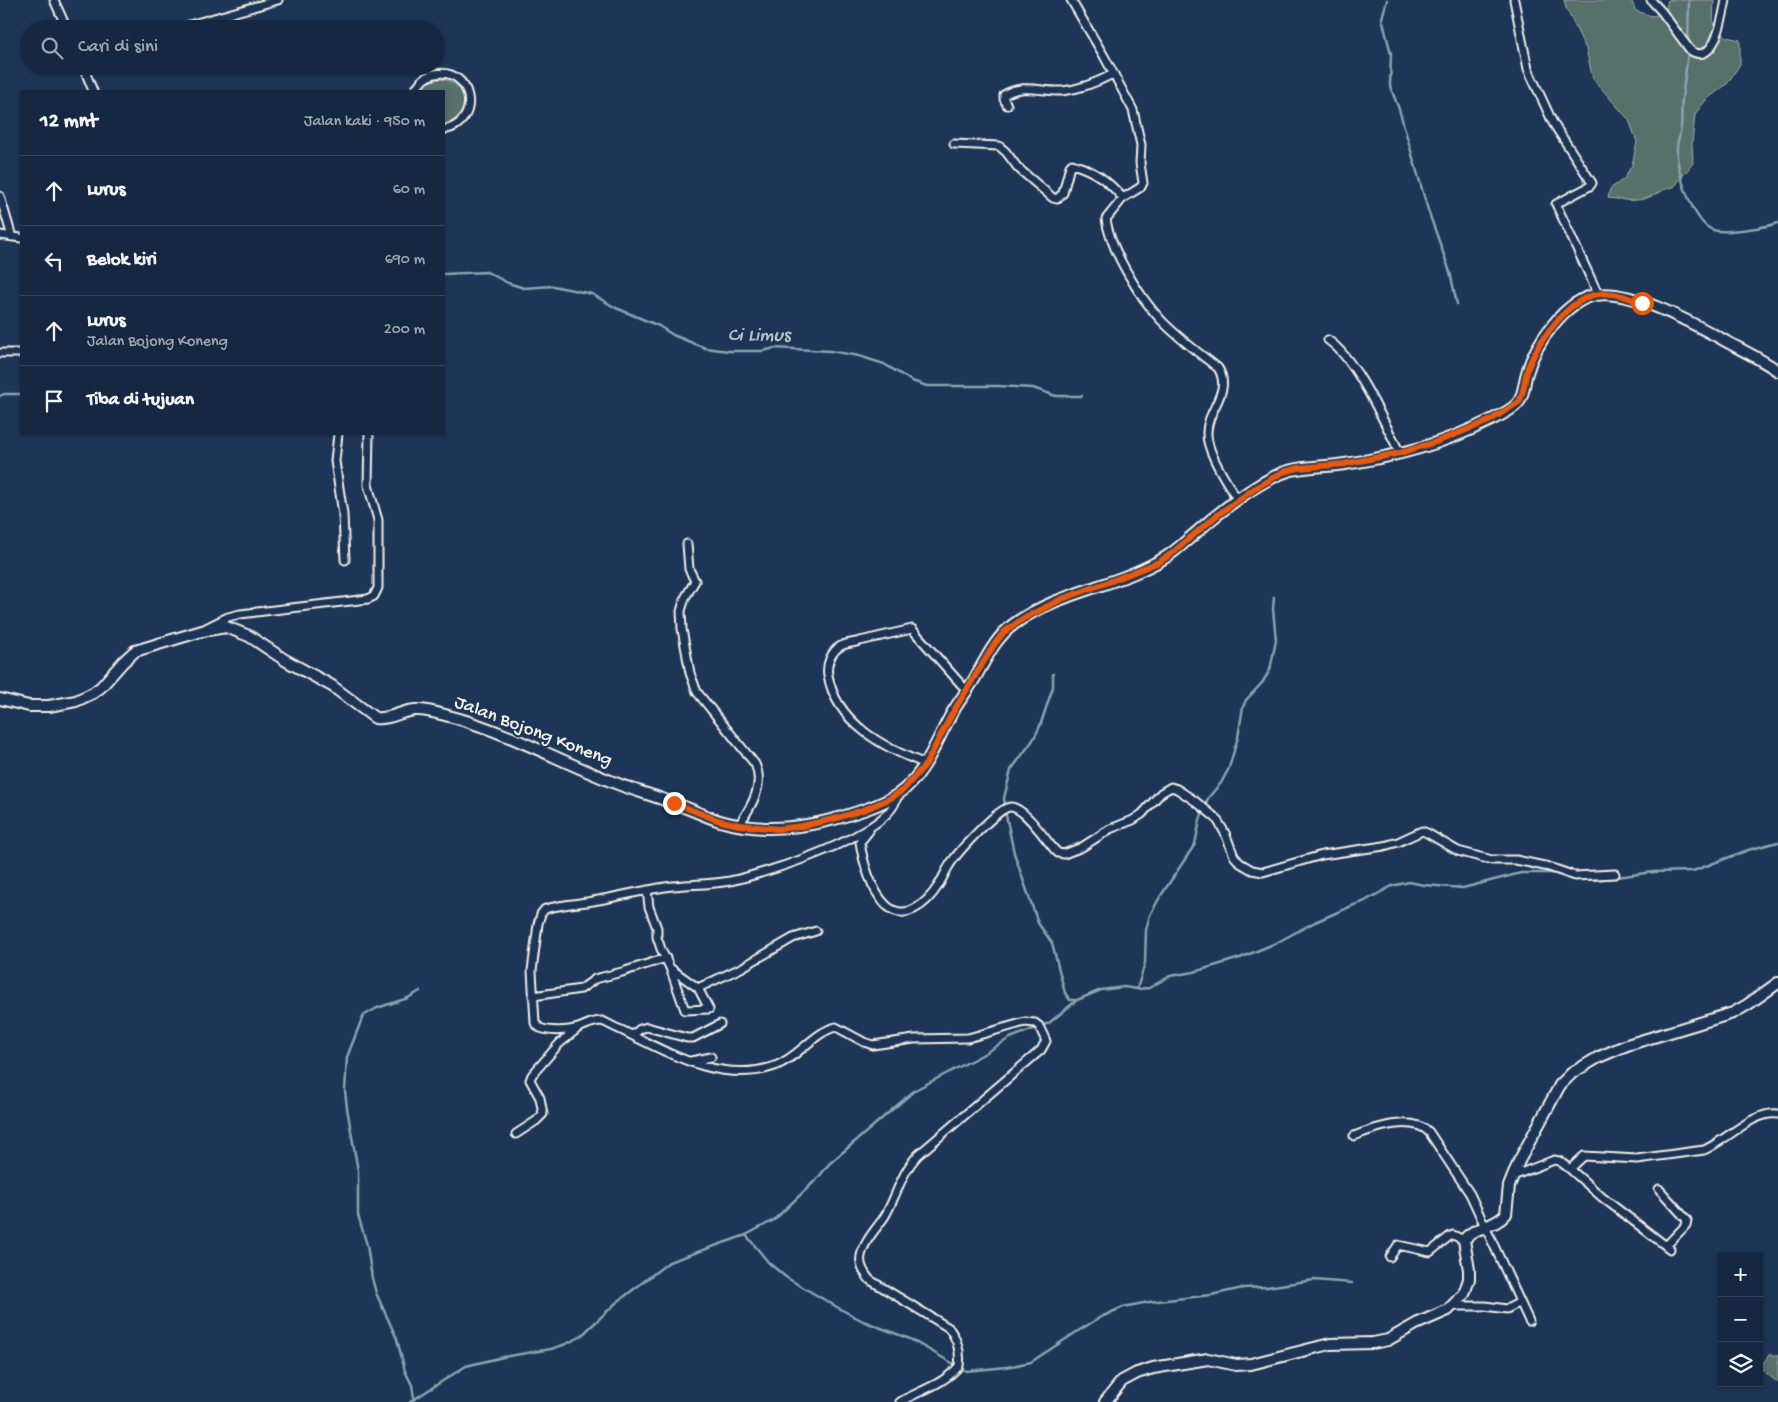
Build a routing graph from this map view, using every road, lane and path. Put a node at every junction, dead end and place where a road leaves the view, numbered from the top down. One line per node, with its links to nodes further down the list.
1 (54, 0): 7 (street)
2 (278, 0): 8 (street)
3 (1071, 0): 10 (street)
4 (1514, 0): 23 (street)
5 (1651, 0): 6 (street)
6 (1726, 0)
7 (63, 20)
8 (207, 20)
9 (445, 74): 16 (street)
10 (1113, 74): 15 (street); 19 (street)
11 (87, 75): 13 (street)
12 (432, 75): 14 (street)
13 (93, 90)
14 (416, 90)
15 (1007, 105)
16 (445, 130)
17 (954, 144): 19 (street)
18 (0, 196): 21 (street)
19 (1123, 198): 31 (street)
20 (0, 235): 21 (street)
21 (12, 237): 22 (street)
22 (20, 238)
23 (1598, 294): 27 (street); 30 (street)
24 (1328, 340): 30 (street)
25 (0, 353): 26 (street)
26 (20, 353)
27 (1778, 370)
28 (338, 435): 33 (street)
29 (369, 435): 34 (street)
30 (1400, 453): 31 (street)
31 (1238, 500): 35 (street)
32 (687, 544): 39 (street)
33 (345, 560)
34 (202, 631): 36 (street, Jalan Bojong Koneng); 39 (street, Jalan Bojong Koneng)
35 (967, 691): 37 (street); 37 (street)
36 (0, 699)
37 (926, 764): 38 (street, Jalan Bojong Koneng)
38 (896, 795): 39 (street, Jalan Bojong Koneng); 40 (street)
39 (739, 825)
40 (873, 827): 41 (street); 42 (street)
41 (1616, 874)
42 (647, 890): 44 (street); 48 (street)
43 (816, 931): 47 (street)
44 (666, 958): 45 (street); 48 (street)
45 (670, 968): 47 (street); 47 (street)
46 (1778, 983): 58 (street)
47 (698, 988)
48 (533, 996): 50 (street)
49 (720, 1024): 51 (street)
50 (577, 1028): 51 (street); 55 (street)
51 (633, 1035): 53 (street)
52 (711, 1057): 53 (street)
53 (688, 1062): 66 (street)
54 (1778, 1114): 57 (street)
55 (516, 1134)
56 (1354, 1136): 60 (street)
57 (1570, 1169): 58 (street); 59 (street)
58 (1513, 1176): 60 (street)
59 (1659, 1189)
60 (1486, 1228): 61 (street); 63 (street)
61 (1464, 1240): 62 (street); 64 (street)
62 (1390, 1257)
63 (1520, 1302): 64 (street); 65 (street)
64 (1452, 1306): 67 (street)
65 (1529, 1321)
66 (900, 1402)
67 (1105, 1402)

